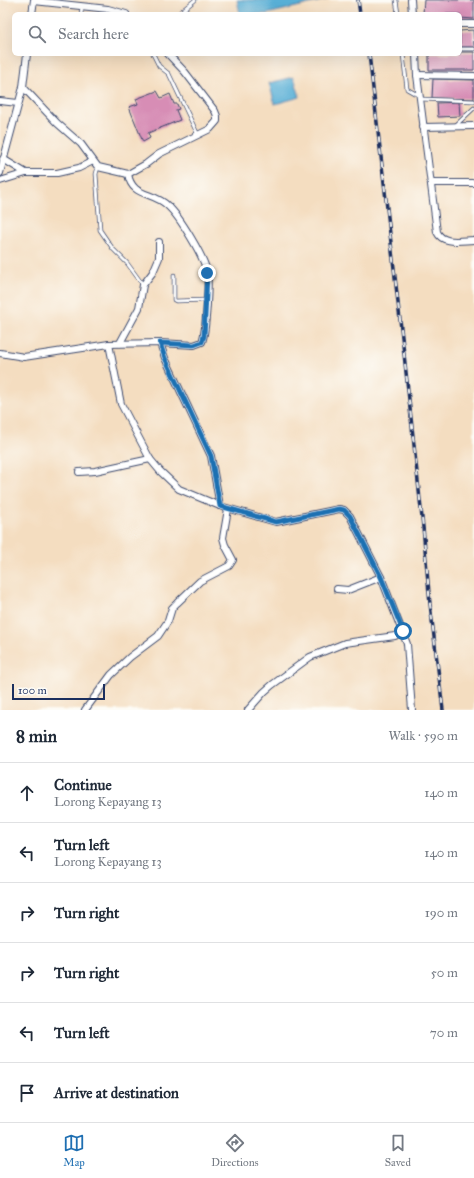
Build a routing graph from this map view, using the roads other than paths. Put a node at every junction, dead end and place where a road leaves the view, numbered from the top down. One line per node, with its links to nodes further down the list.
1 (195, 0): 9 (lane)
2 (396, 0): 10 (lane)
3 (411, 0): 11 (street)
4 (34, 1): 5 (street); 6 (street)
5 (82, 7): 7 (lane); 8 (street)
6 (32, 12)
7 (81, 12)
8 (113, 12)
9 (180, 12)
10 (398, 12)
11 (412, 12)
12 (462, 24): 13 (street)
13 (474, 24)
14 (462, 49): 15 (lane)
15 (474, 50)
16 (27, 56): 23 (street)
17 (154, 56): 32 (lane)
18 (170, 56): 32 (street)
19 (403, 56): 24 (lane)
20 (416, 56): 21 (street)
21 (417, 75): 22 (street); 24 (street)
22 (474, 76)
23 (23, 87): 27 (street); 34 (street)
24 (419, 96): 26 (lane); 31 (street)
25 (0, 101): 27 (street)
26 (474, 101)
27 (18, 103): 33 (street)
28 (474, 108): 29 (lane)
29 (450, 126): 30 (street); 31 (street)
30 (474, 126)
31 (423, 127): 40 (street)
32 (198, 135): 38 (street)
33 (3, 159): 36 (street); 37 (street)
34 (93, 161): 35 (street); 37 (street)
35 (98, 167): 38 (street); 45 (lane)
36 (0, 173)
37 (26, 173): 39 (street)
38 (128, 174): 46 (street)
39 (0, 181)
40 (431, 183): 41 (street); 42 (street)
41 (474, 184)
42 (474, 240)
43 (159, 242): 45 (street)
44 (174, 275): 46 (lane)
45 (143, 285): 47 (street)
46 (207, 300): 48 (street)
47 (120, 343): 48 (street); 49 (street)
48 (160, 343): 53 (street)
49 (108, 344): 50 (street); 51 (street)
50 (0, 353)
51 (150, 459): 52 (street); 53 (street)
52 (79, 472)
53 (220, 506): 54 (street)
54 (228, 508): 55 (street); 58 (street)
55 (381, 577): 56 (street); 57 (street)
56 (337, 589)
57 (403, 631): 59 (street); 60 (street)
58 (85, 710)
59 (248, 710)
60 (412, 710)

